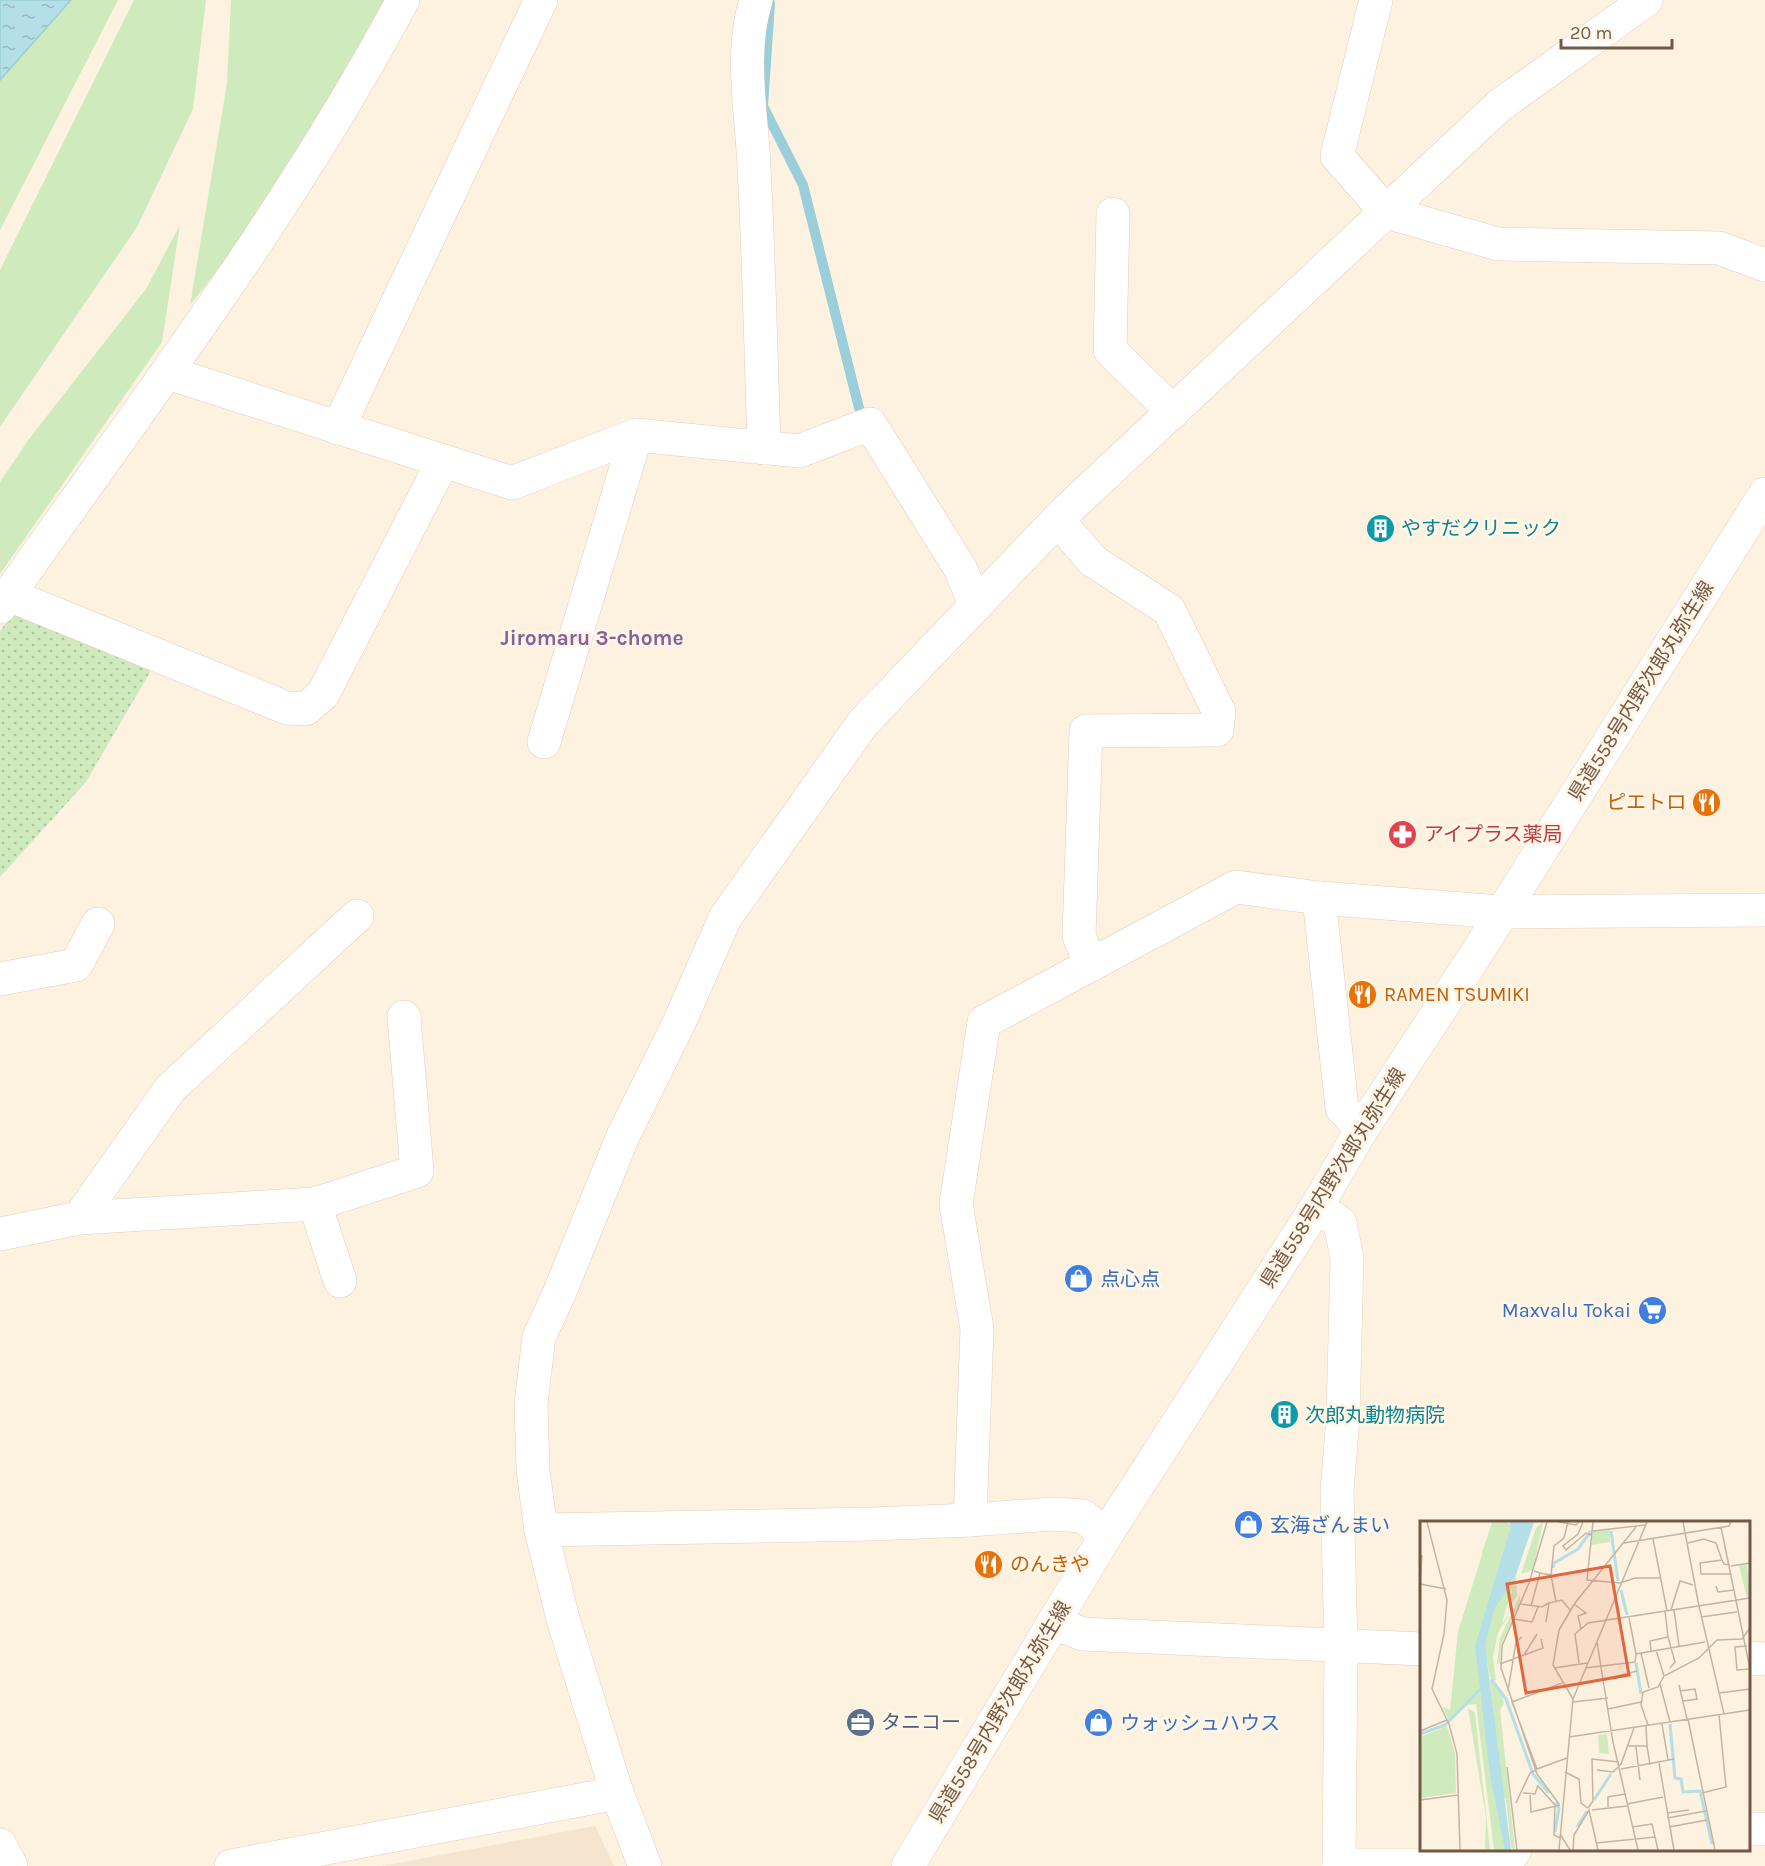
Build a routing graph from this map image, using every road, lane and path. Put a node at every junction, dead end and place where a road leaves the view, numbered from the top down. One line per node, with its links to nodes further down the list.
1 (403, 0): 9 (street)
2 (541, 0): 11 (street)
3 (756, 0): 13 (street)
4 (1376, 0): 6 (street)
5 (1646, 0): 6 (street)
6 (1386, 212): 8 (street); 10 (street)
7 (1113, 214): 10 (street)
8 (1765, 266)
9 (168, 373): 11 (street); 17 (street)
10 (1173, 412): 16 (street)
11 (338, 428): 14 (street)
12 (636, 435): 13 (street); 14 (street); 19 (street)
13 (764, 448): 18 (street)
14 (443, 461): 17 (street)
15 (1765, 494): 22 (street, 県道558号内野次郎丸弥生線)
16 (1058, 520): 18 (street); 25 (street)
17 (4, 601)
18 (976, 606): 35 (street)
19 (544, 742)
20 (1319, 898): 22 (street); 25 (street); 28 (street)
21 (1765, 910): 22 (street)
22 (1501, 912): 28 (street, 県道558号内野次郎丸弥生線)
23 (357, 916): 31 (street)
24 (98, 924): 26 (street)
25 (1091, 965): 34 (street)
26 (0, 979)
27 (404, 1017): 29 (street)
28 (1362, 1129): 30 (street, 県道558号内野次郎丸弥生線)
29 (315, 1204): 31 (street); 33 (street)
30 (1317, 1206): 36 (street, 県道558号内野次郎丸弥生線); 38 (street)
31 (80, 1218): 32 (street)
32 (0, 1234)
33 (340, 1281)
34 (970, 1520): 35 (street); 36 (street)
35 (541, 1530): 42 (street)
36 (1106, 1535): 37 (street, 県道558号内野次郎丸弥生線)
37 (1053, 1623): 38 (street); 48 (street, 県道558号内野次郎丸弥生線)
38 (1341, 1647): 39 (street); 49 (street)
39 (1420, 1649)
40 (1750, 1658): 41 (street)
41 (1765, 1659)
42 (617, 1793): 46 (street); 47 (street)
43 (0, 1845): 45 (street)
44 (1514, 1851): 49 (street)
45 (11, 1866)
46 (231, 1866)
47 (645, 1866)
48 (908, 1866)
49 (1339, 1866)

